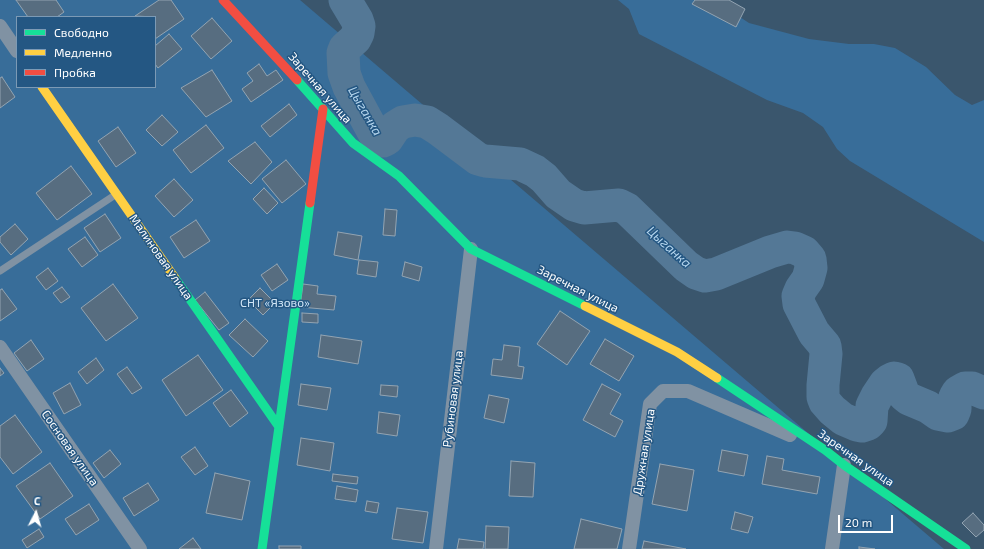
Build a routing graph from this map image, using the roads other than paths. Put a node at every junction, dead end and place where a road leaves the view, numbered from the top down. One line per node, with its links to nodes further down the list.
1 (223, 0): 5 (street, Заречная улица)
2 (0, 26): 3 (street)
3 (16, 49)
4 (43, 88): 6 (street, Малиновая улица)
5 (323, 109): 7 (street, Заречная улица); 10 (street)
6 (117, 194): 8 (lane); 10 (street, Малиновая улица)
7 (471, 249): 11 (street, Заречная улица); 15 (street, Рубиновая улица)
8 (0, 271)
9 (0, 347): 13 (street, Сосновая улица)
10 (279, 427): 14 (street)
11 (825, 450): 12 (street, Заречная улица); 16 (street, Дружная улица)
12 (844, 465): 17 (street); 18 (street, Заречная улица)
13 (140, 549)
14 (262, 549)
15 (436, 549)
16 (629, 549)
17 (832, 549)
18 (966, 549)

